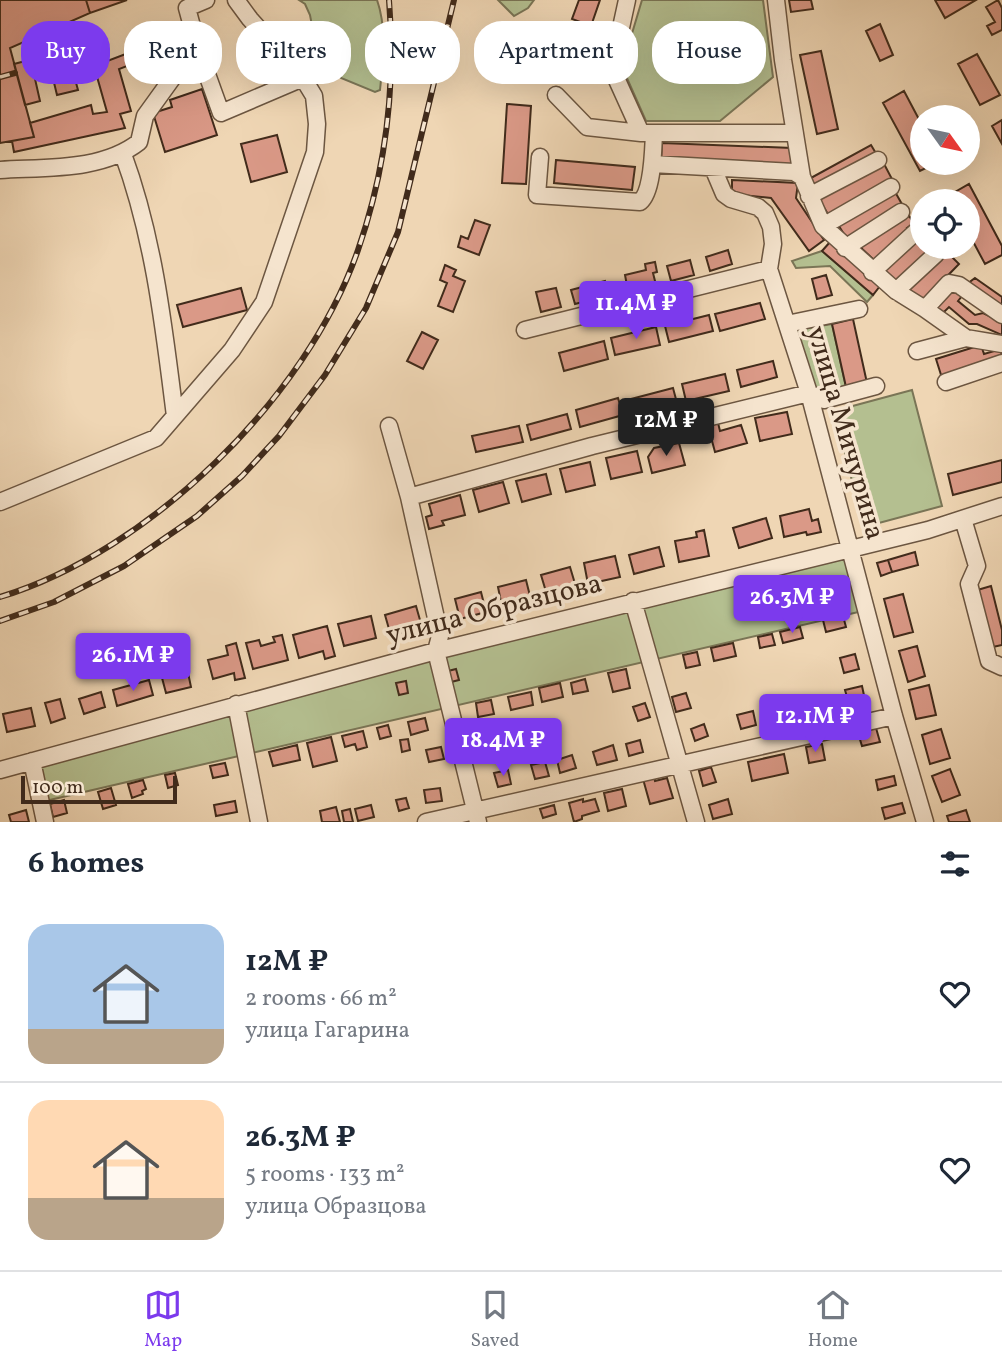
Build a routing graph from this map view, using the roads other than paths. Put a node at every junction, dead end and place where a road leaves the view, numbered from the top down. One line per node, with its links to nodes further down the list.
1 (206, 0): 5 (street)
2 (236, 0): 6 (street)
3 (627, 0): 12 (street)
4 (776, 0): 13 (street)
5 (191, 21)
6 (252, 21)
7 (168, 84): 14 (street)
8 (211, 84): 9 (street)
9 (289, 84)
10 (307, 84): 43 (street)
11 (556, 95): 12 (street)
12 (648, 133): 13 (street); 17 (street)
13 (795, 133): 20 (street)
14 (123, 154): 19 (street); 43 (street)
15 (540, 157): 17 (street)
16 (878, 160): 22 (street)
17 (652, 164): 18 (street)
18 (713, 169): 20 (street); 28 (street, улица Мичурина)
19 (0, 170)
20 (803, 177): 22 (street)
21 (891, 187): 24 (street)
22 (810, 196): 24 (street)
23 (901, 212): 26 (street)
24 (823, 226): 26 (street)
25 (910, 236): 29 (street)
26 (845, 248): 29 (street)
27 (931, 259): 30 (street)
28 (769, 269): 34 (street, улица Мичурина); 35 (street)
29 (872, 272): 30 (street)
30 (896, 291): 32 (street)
31 (859, 309): 34 (street)
32 (925, 309): 33 (street); 36 (street)
33 (1002, 315)
34 (787, 324): 42 (street, улица Мичурина)
35 (525, 330)
36 (966, 338): 37 (street); 38 (street)
37 (1002, 344)
38 (918, 351)
39 (1002, 363): 40 (street)
40 (946, 382)
41 (876, 386): 42 (street)
42 (809, 393): 45 (street); 49 (street, улица Мичурина)
43 (176, 416): 46 (street)
44 (389, 426): 45 (street)
45 (409, 497): 51 (street)
46 (0, 502)
47 (1002, 506): 48 (street, улица Образцова)
48 (963, 519): 49 (street, улица Образцова); 52 (street)
49 (852, 549): 50 (street, улица Образцова); 54 (street, улица Мичурина)
50 (633, 601): 51 (street, улица Образцова); 56 (street)
51 (436, 651): 53 (street, улица Образцова); 58 (street)
52 (1002, 667)
53 (236, 704): 55 (street, улица Образцова); 60 (street)
54 (894, 716): 56 (street); 63 (street, улица Мичурина)
55 (32, 761): 57 (street, улица Образцова); 59 (street)
56 (680, 763): 58 (street); 62 (street)
57 (0, 770)
58 (477, 816): 61 (street)
59 (46, 822)
60 (259, 822)
61 (426, 822)
62 (696, 822)
63 (925, 822)

